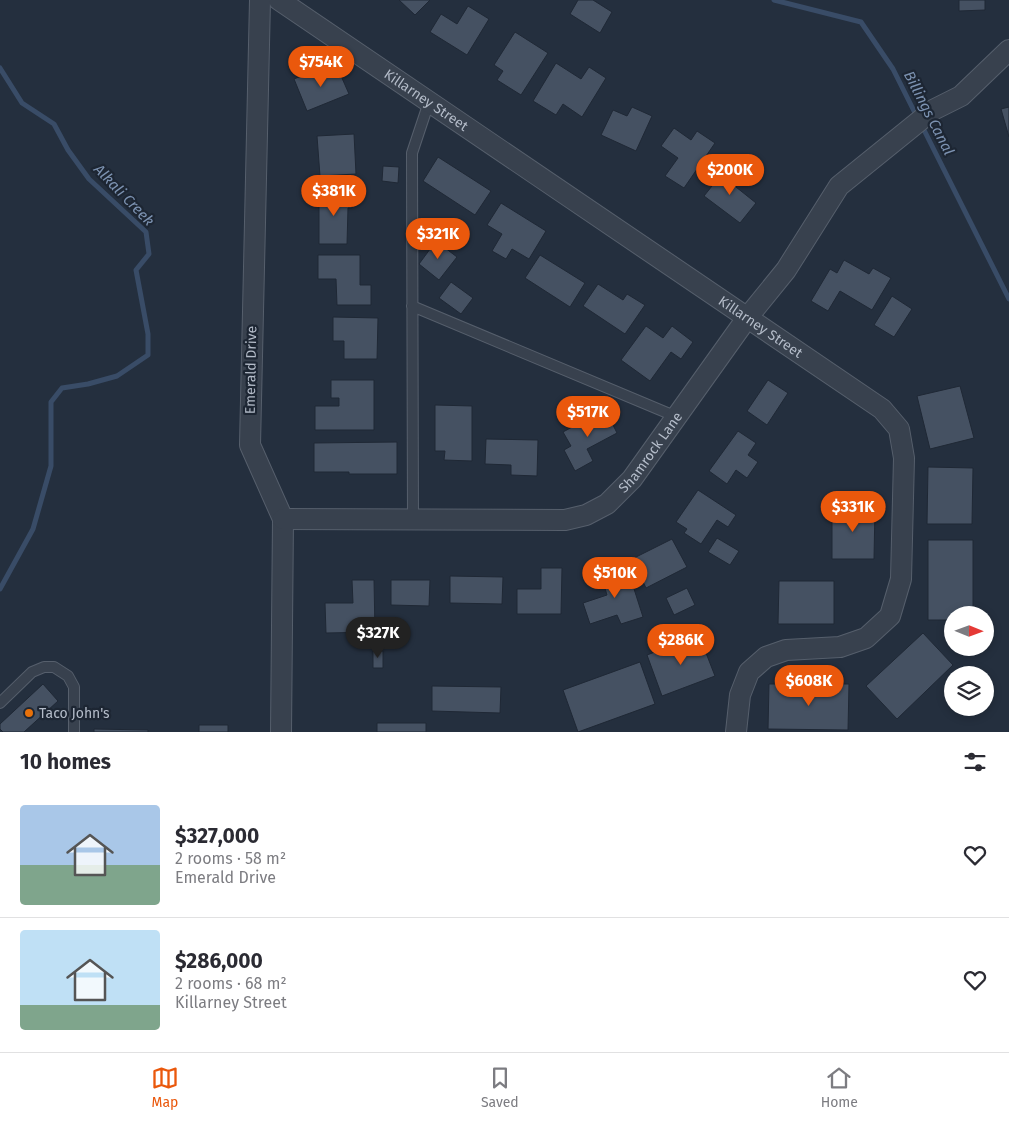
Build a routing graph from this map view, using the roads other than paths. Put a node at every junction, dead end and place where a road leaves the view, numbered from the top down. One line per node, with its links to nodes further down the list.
1 (260, 0): 8 (street, Emerald Drive)
2 (279, 0): 4 (street, Killarney Street)
3 (1009, 50): 6 (street, Shamrock Lane)
4 (430, 102): 5 (lane); 6 (street, Killarney Street)
5 (412, 306): 7 (lane); 9 (lane)
6 (747, 318): 7 (street, Shamrock Lane); 13 (street, Killarney Street)
7 (677, 417): 9 (street, Shamrock Lane)
8 (283, 519): 9 (street, Shamrock Lane); 12 (street, Emerald Drive)
9 (413, 520)
10 (0, 703): 11 (lane)
11 (74, 732)
12 (281, 732)
13 (736, 732)

